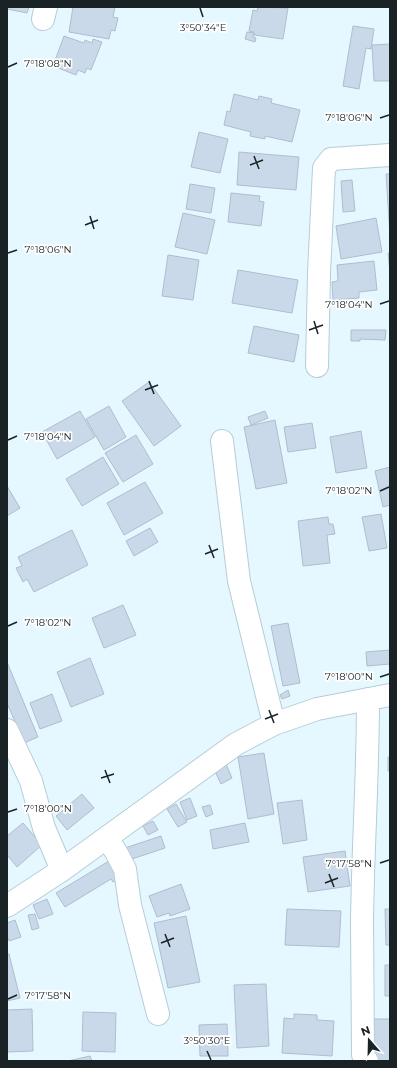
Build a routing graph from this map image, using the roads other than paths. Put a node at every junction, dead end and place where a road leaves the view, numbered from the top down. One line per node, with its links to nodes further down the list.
1 (390, 155): 2 (street)
2 (317, 366)
3 (222, 440): 6 (street)
4 (390, 695): 5 (street)
5 (368, 699): 6 (street); 12 (street)
6 (274, 724): 8 (street)
7 (7, 730): 9 (street)
8 (107, 838): 9 (street); 11 (street)
9 (62, 870): 10 (street)
10 (7, 906)
11 (158, 1014)
12 (367, 1061)

